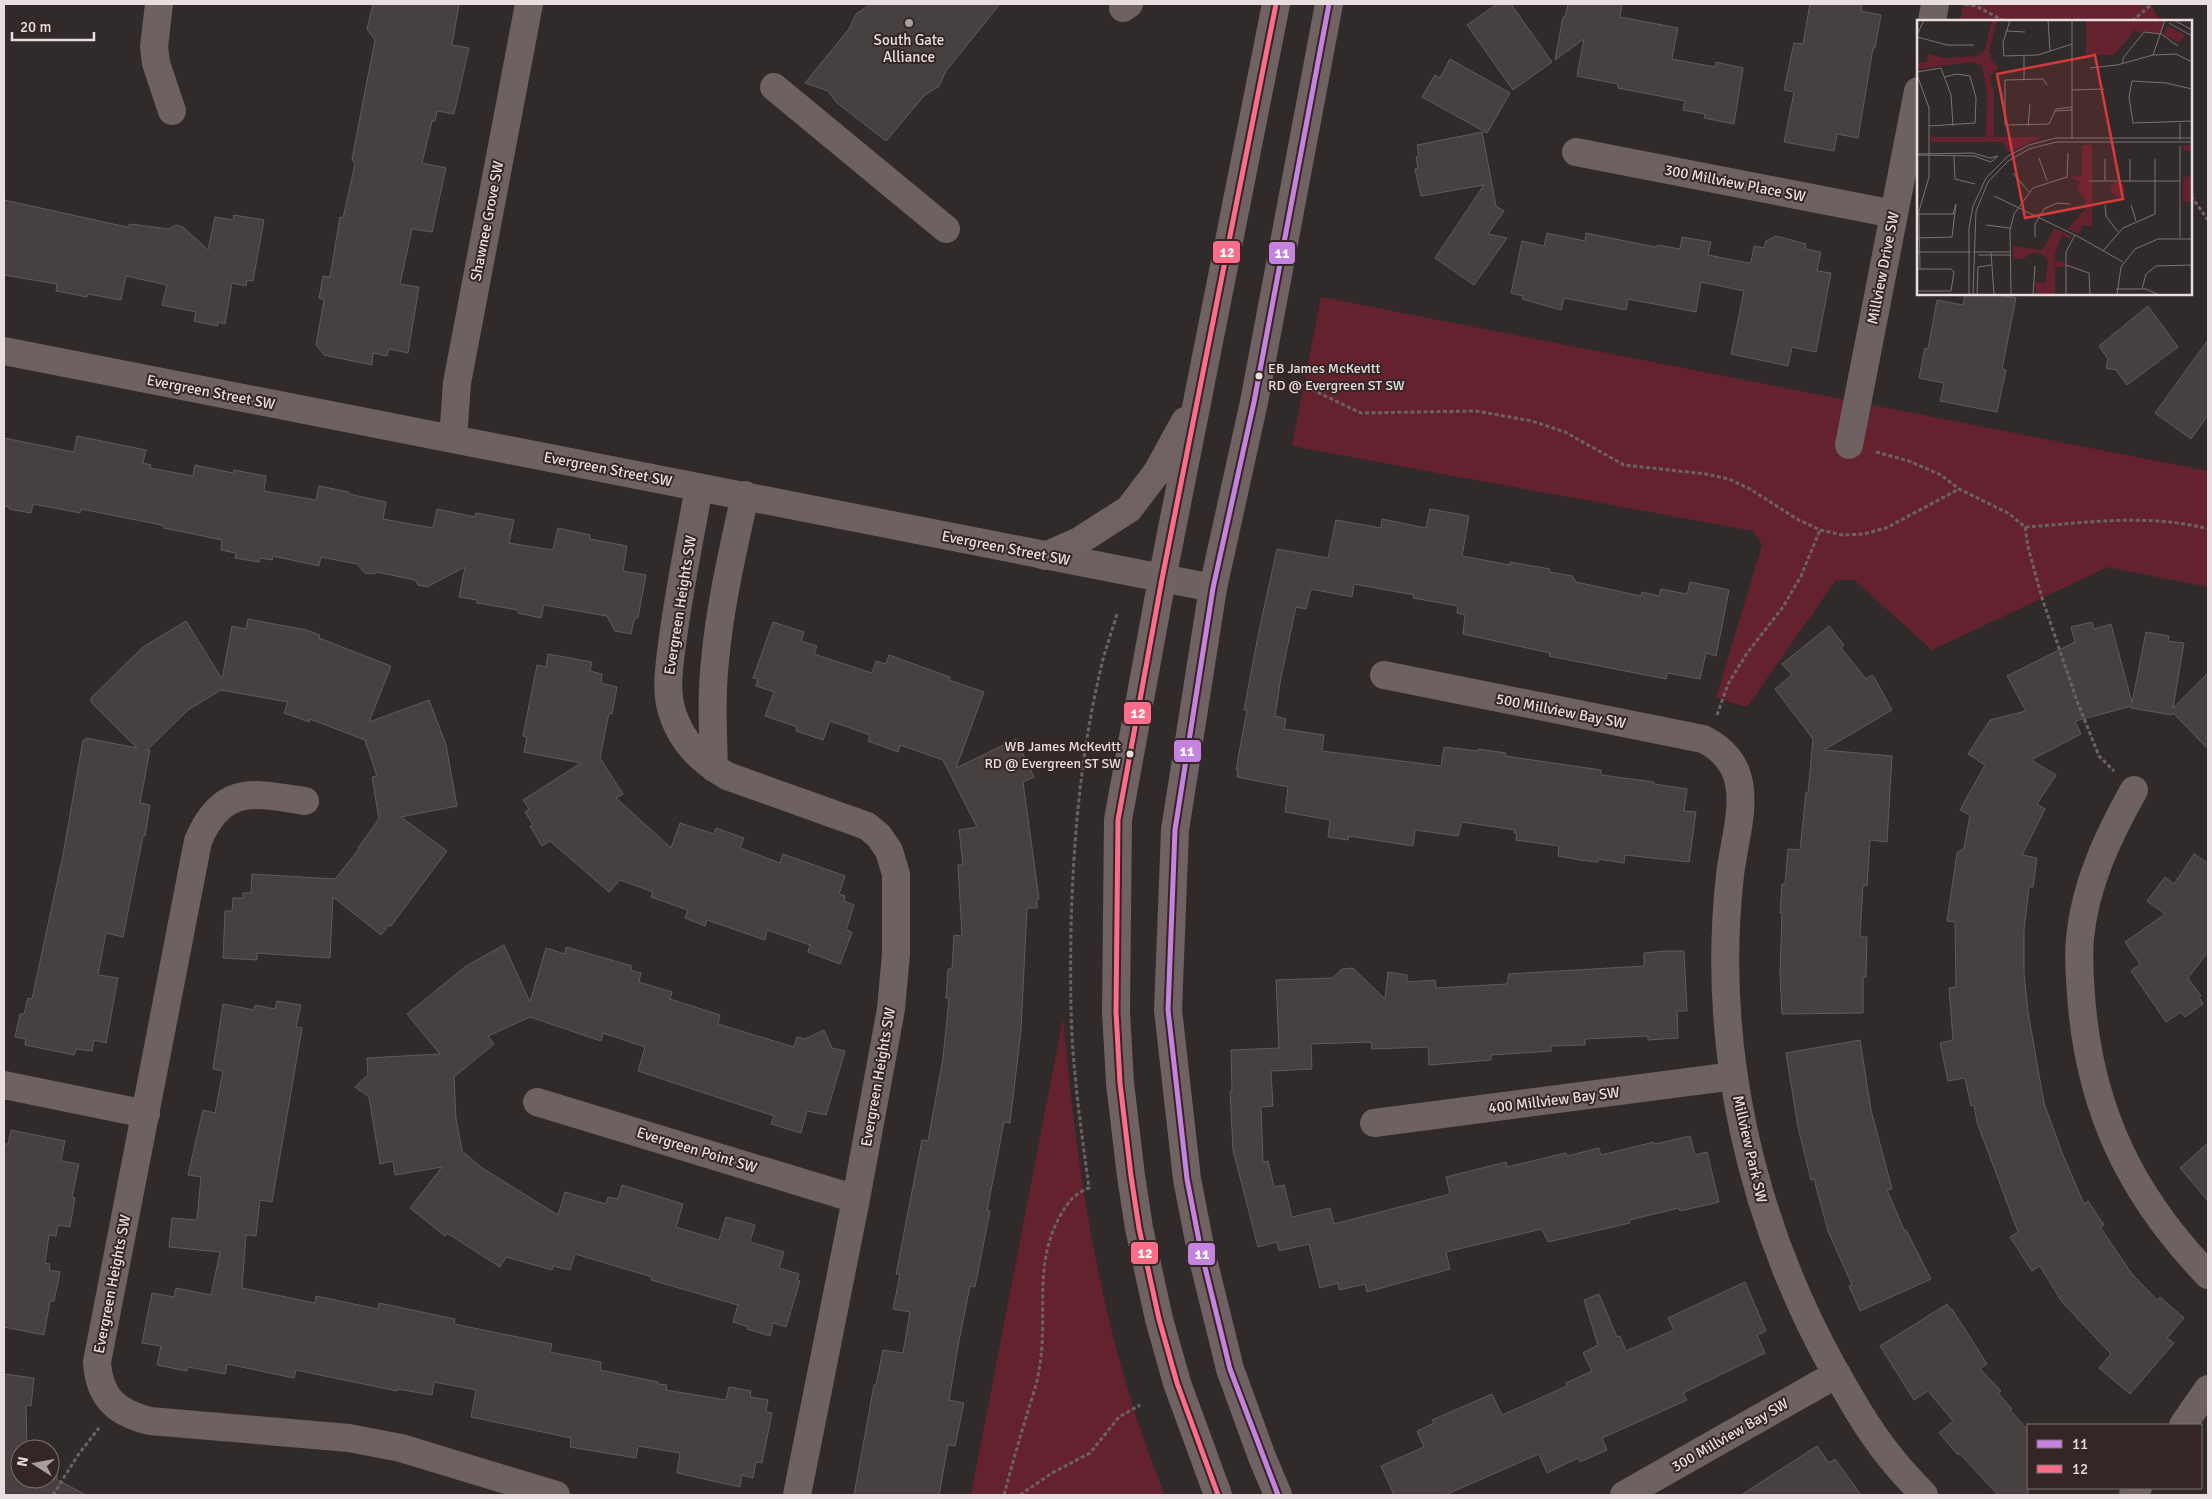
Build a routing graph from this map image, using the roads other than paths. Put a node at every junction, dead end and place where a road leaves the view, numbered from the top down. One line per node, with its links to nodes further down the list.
1 (159, 4): 9 (street)
2 (529, 4): 15 (street, Shawnee Grove SW)
3 (1276, 4): 14 (main road)
4 (1329, 4): 21 (main road)
5 (1935, 4): 6 (street)
6 (1932, 20)
7 (774, 88): 12 (street)
8 (1917, 96): 11 (street, Millview Drive SW)
9 (172, 111)
10 (1576, 152): 11 (street, 300 Millview Place SW)
11 (1894, 214): 16 (street, Millview Drive SW)
12 (946, 229)
13 (4, 352): 15 (street, Evergreen Street SW)
14 (1199, 396): 19 (main road); 20 (main road)
15 (453, 439): 17 (street, Evergreen Street SW)
16 (1849, 445)
17 (699, 487): 18 (street, Evergreen Street SW); 24 (street, Evergreen Heights SW)
18 (744, 496): 19 (street, Evergreen Street SW); 24 (street)
19 (1046, 556): 20 (street, Evergreen Street SW)
20 (1162, 579): 21 (street, Evergreen Street SW); 39 (main road)
21 (1213, 588): 40 (main road)
22 (1384, 675): 23 (street, 500 Millview Bay SW)
23 (1731, 762): 27 (street, Millview Park SW)
24 (714, 768): 32 (street, Evergreen Heights SW)
25 (2134, 790): 33 (street)
26 (305, 801): 30 (street, Evergreen Heights SW)
27 (1734, 1076): 31 (street, 400 Millview Bay SW); 34 (street, Millview Park SW)
28 (4, 1085): 30 (street)
29 (537, 1102): 32 (street, Evergreen Point SW)
30 (146, 1114): 37 (street, Evergreen Heights SW)
31 (1374, 1123)
32 (856, 1199): 38 (street, Evergreen Heights SW)
33 (2208, 1275)
34 (1837, 1374): 41 (street, 300 Millview Bay SW); 42 (street, Millview Park SW)
35 (2208, 1389): 36 (street)
36 (2184, 1424)
37 (556, 1495)
38 (797, 1495)
39 (1218, 1495)
40 (1278, 1495)
41 (1624, 1495)
42 (1924, 1495)

